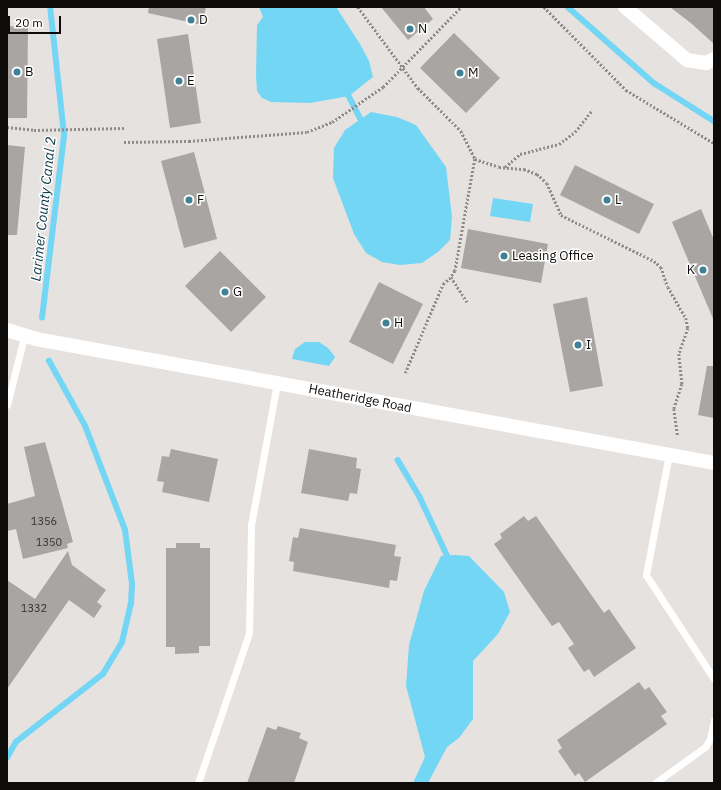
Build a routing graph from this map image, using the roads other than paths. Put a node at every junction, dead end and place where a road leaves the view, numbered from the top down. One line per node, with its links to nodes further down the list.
1 (625, 7): 2 (street)
2 (714, 59)
3 (7, 330): 4 (street, Heatheridge Road)
4 (24, 337): 5 (street, Heatheridge Road); 6 (lane)
5 (277, 384): 7 (street, Heatheridge Road); 11 (lane)
6 (7, 405)
7 (669, 454): 8 (street, Heatheridge Road); 9 (lane)
8 (714, 463)
9 (714, 679)
10 (714, 720): 12 (lane)
11 (198, 783)
12 (655, 783)

